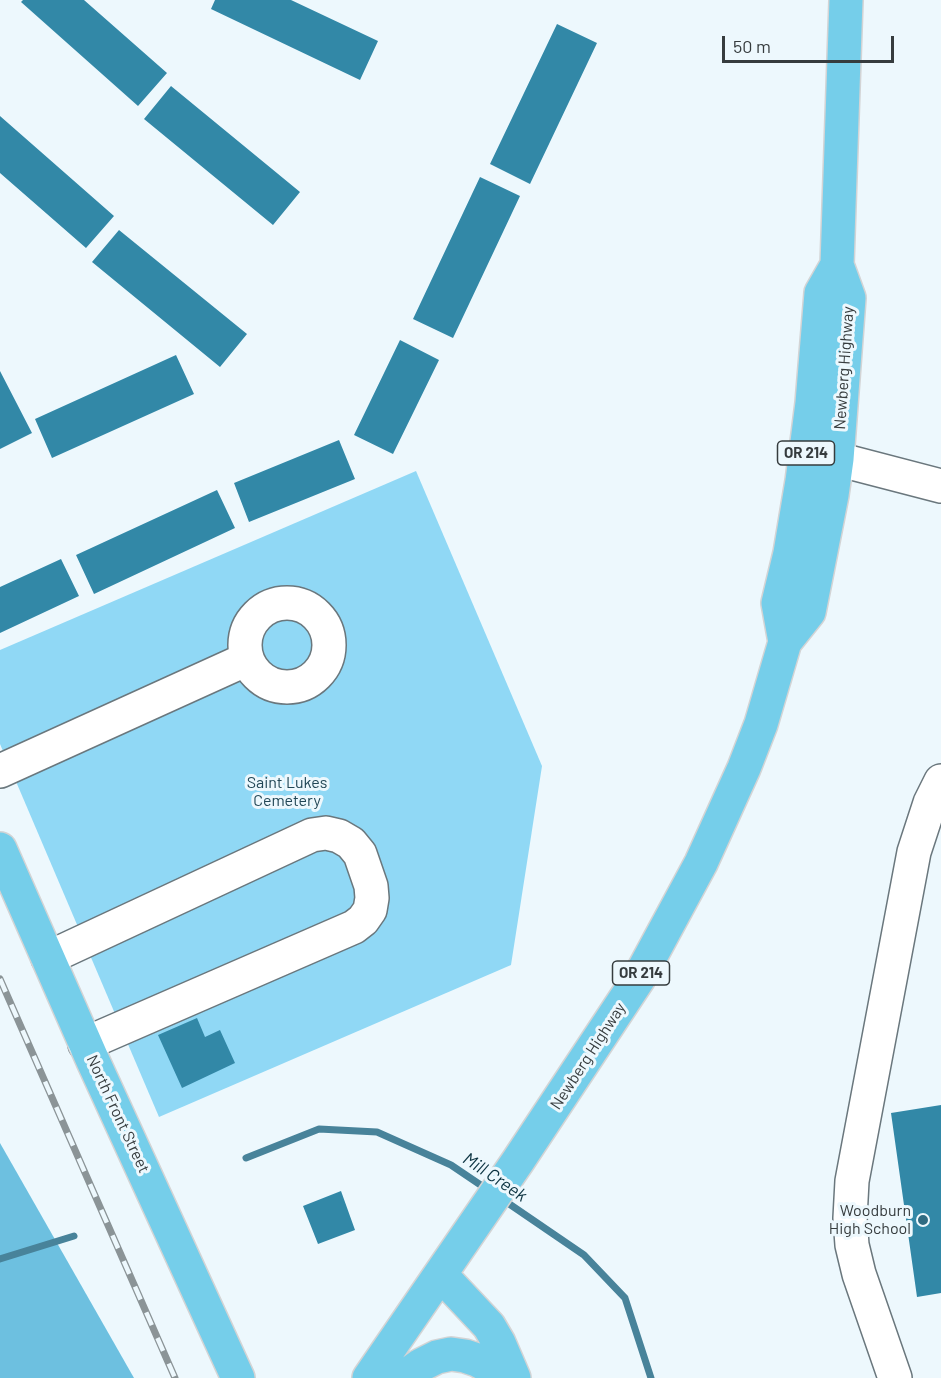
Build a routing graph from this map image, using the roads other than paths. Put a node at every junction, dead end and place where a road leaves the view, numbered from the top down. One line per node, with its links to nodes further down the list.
1 (846, 0): 2 (main road, Newberg Highway / OR 214)
2 (837, 265): 3 (main road, Newberg Highway / OR 214); 5 (main road, Newberg Highway / OR 214)
3 (837, 459): 4 (lane); 5 (main road, Newberg Highway / OR 214)
4 (941, 486)
5 (785, 642): 12 (main road, Newberg Highway / OR 214)
6 (247, 659): 7 (lane)
7 (0, 771)
8 (941, 781): 17 (lane)
9 (0, 849): 10 (main road, North Front Street)
10 (48, 958): 11 (main road, North Front Street); 11 (lane)
11 (85, 1044): 13 (main road, North Front Street)
12 (441, 1275): 14 (main road, Newberg Highway / OR 214); 16 (main road)
13 (238, 1378)
14 (369, 1378)
15 (403, 1378): 16 (main road)
16 (512, 1378)
17 (895, 1378)

